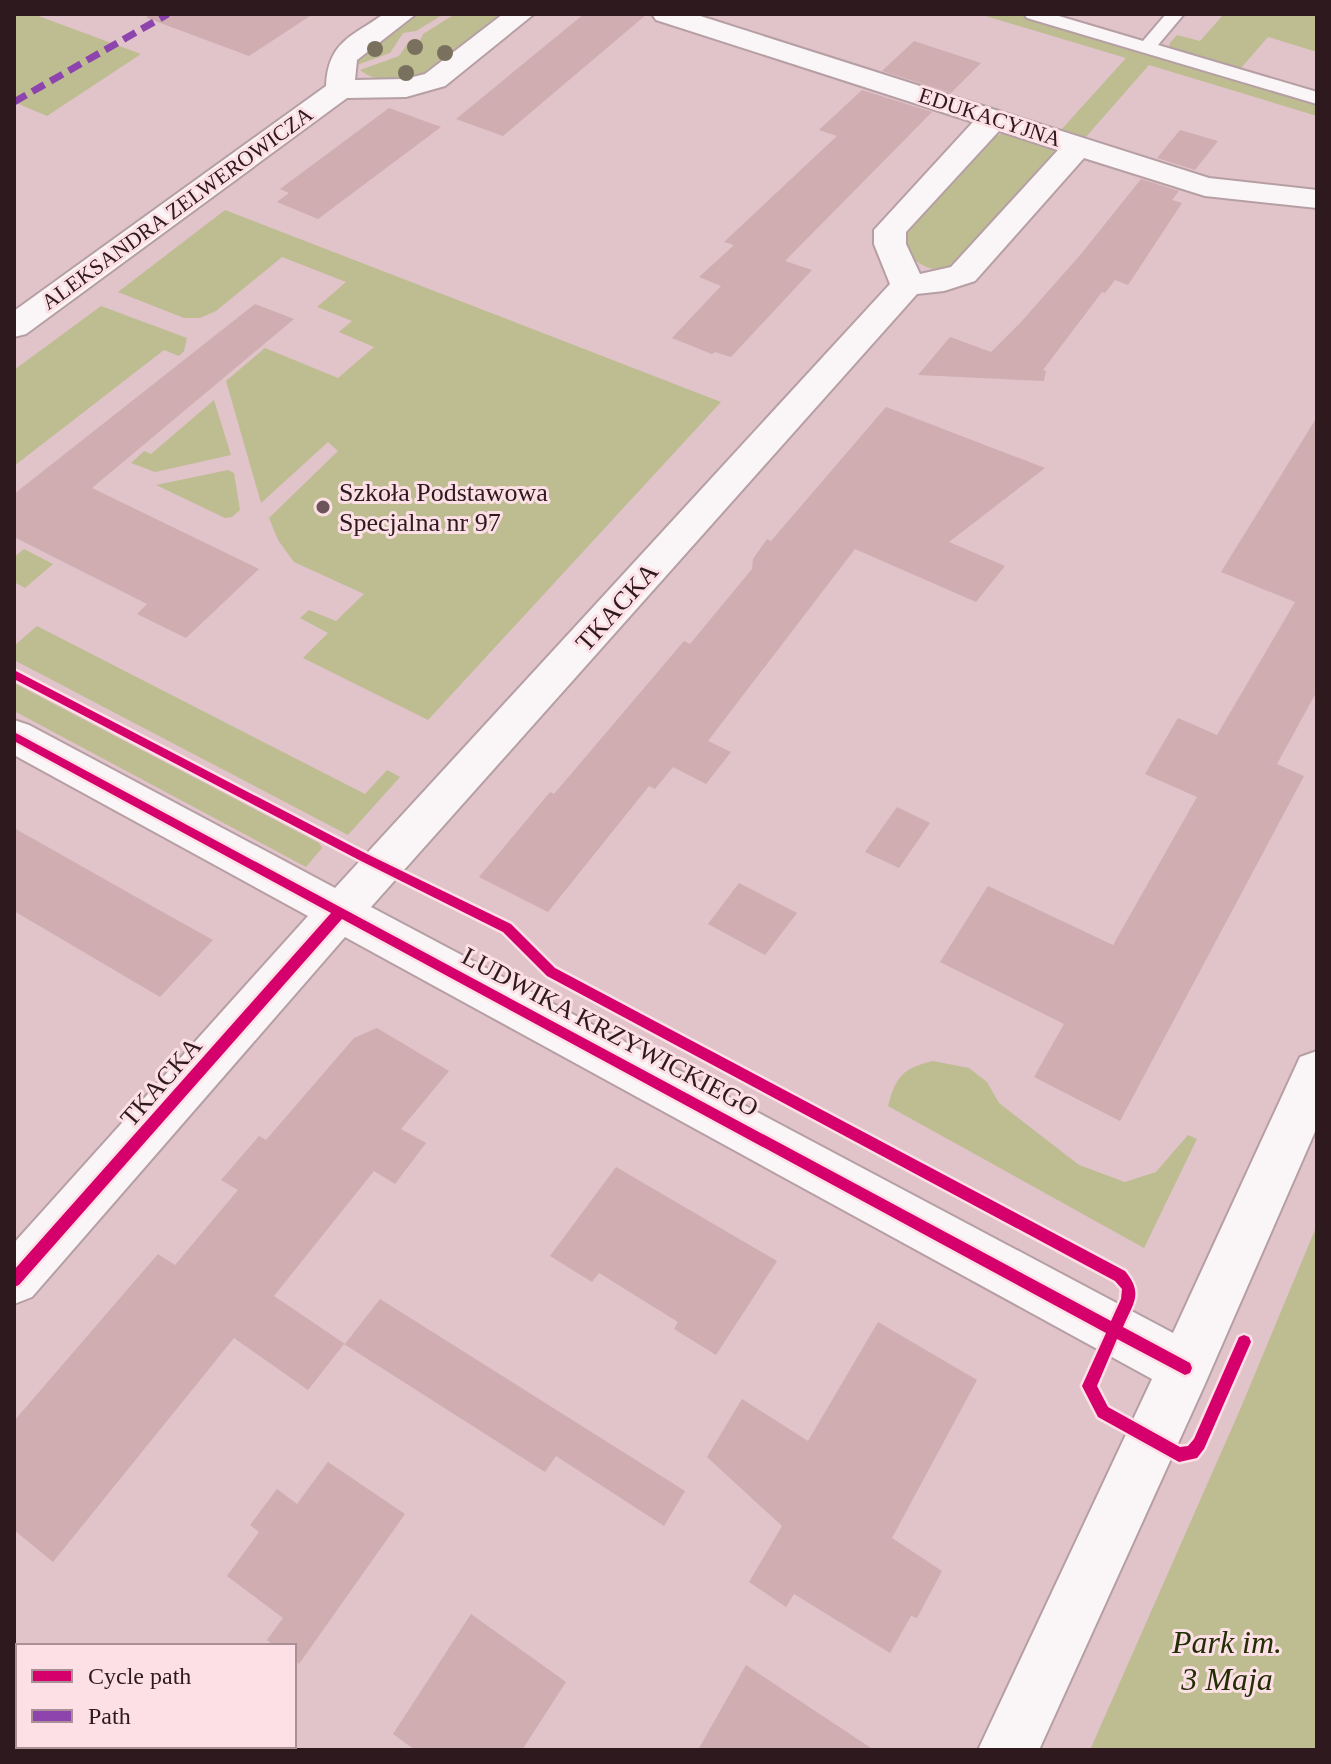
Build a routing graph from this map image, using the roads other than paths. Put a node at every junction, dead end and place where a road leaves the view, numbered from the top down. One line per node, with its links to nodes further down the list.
1 (402, 14): 7 (street, ALEKSANDRA ZELWEROWICZA)
2 (520, 14): 7 (street, ALEKSANDRA ZELWEROWICZA)
3 (666, 14): 9 (street, EDUKACYJNA)
4 (1033, 14): 6 (lane)
5 (1175, 14): 6 (lane)
6 (1146, 48): 8 (lane)
7 (340, 89): 13 (street, ALEKSANDRA ZELWEROWICZA)
8 (1317, 98)
9 (994, 118): 10 (street, EDUKACYJNA); 12 (street)
10 (1078, 146): 11 (street, EDUKACYJNA); 12 (street)
11 (1317, 199)
12 (907, 285): 15 (street, TKACKA)
13 (14, 327)
14 (14, 736): 15 (street, LUDWIKA KRZYWICKIEGO)
15 (340, 912): 17 (street, TKACKA); 18 (street, LUDWIKA KRZYWICKIEGO)
16 (1317, 1072): 18 (street)
17 (14, 1280)
18 (1185, 1368): 19 (street)
19 (1008, 1750)

